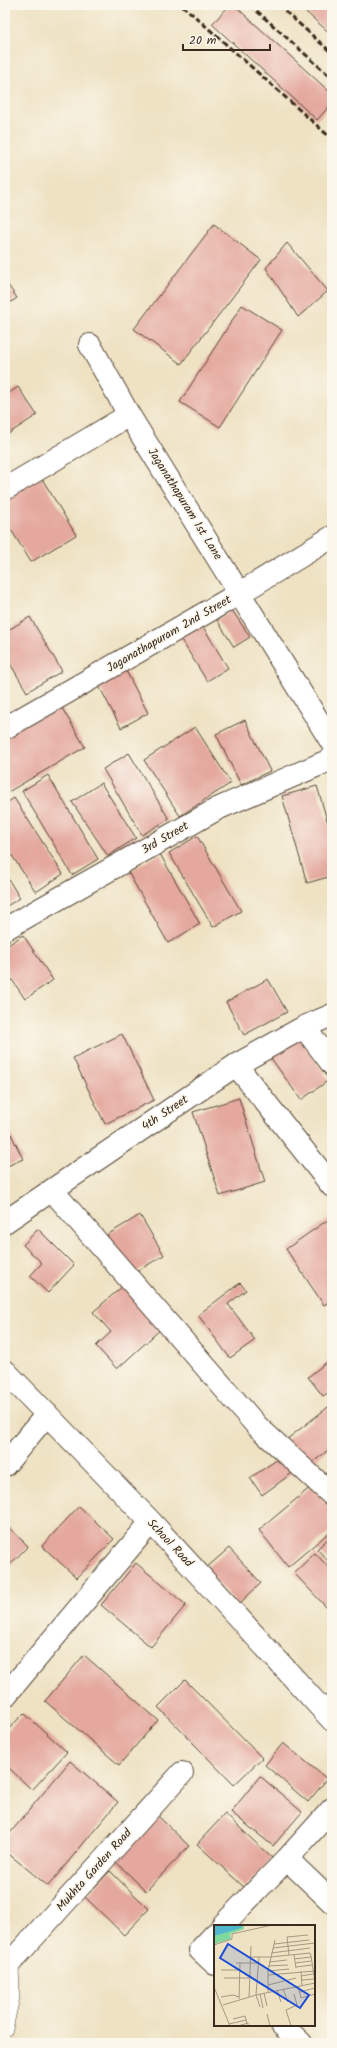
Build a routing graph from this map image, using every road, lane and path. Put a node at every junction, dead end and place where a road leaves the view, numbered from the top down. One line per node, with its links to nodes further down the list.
1 (90, 345): 2 (street, Jaganathapuram 1st Lane)
2 (129, 415): 3 (street); 5 (street, Jaganathapuram 1st Lane)
3 (5, 489)
4 (332, 537): 5 (street, Jaganathapuram 2nd Street)
5 (240, 593): 6 (street, Jaganathapuram 2nd Street); 7 (street, Jaganathapuram 1st Lane)
6 (5, 728)
7 (332, 743)
8 (332, 759): 9 (street, 3rd Street)
9 (5, 929)
10 (332, 1015): 11 (street, 4th Street)
11 (304, 1027): 12 (street); 13 (street, 4th Street)
12 (332, 1064)
13 (236, 1065): 14 (street); 15 (street, 4th Street)
14 (332, 1186)
15 (52, 1190): 16 (street, 4th Street); 20 (street)
16 (5, 1222)
17 (5, 1371): 18 (street, School Road)
18 (47, 1414): 19 (street); 21 (street, School Road)
19 (5, 1465)
20 (332, 1495)
21 (151, 1522): 22 (street); 23 (street, School Road)
22 (5, 1696)
23 (332, 1720)
24 (182, 1773): 30 (street, Mukhta Garden Road)
25 (332, 1809): 26 (street)
26 (287, 1859): 27 (street); 28 (street)
27 (332, 1902)
28 (223, 1925)
29 (214, 1935): 31 (street)
30 (8, 1961): 32 (lane)
31 (214, 1963)
32 (7, 2006): 34 (lane)
33 (283, 2026): 35 (street)
34 (5, 2029)
35 (301, 2043)

